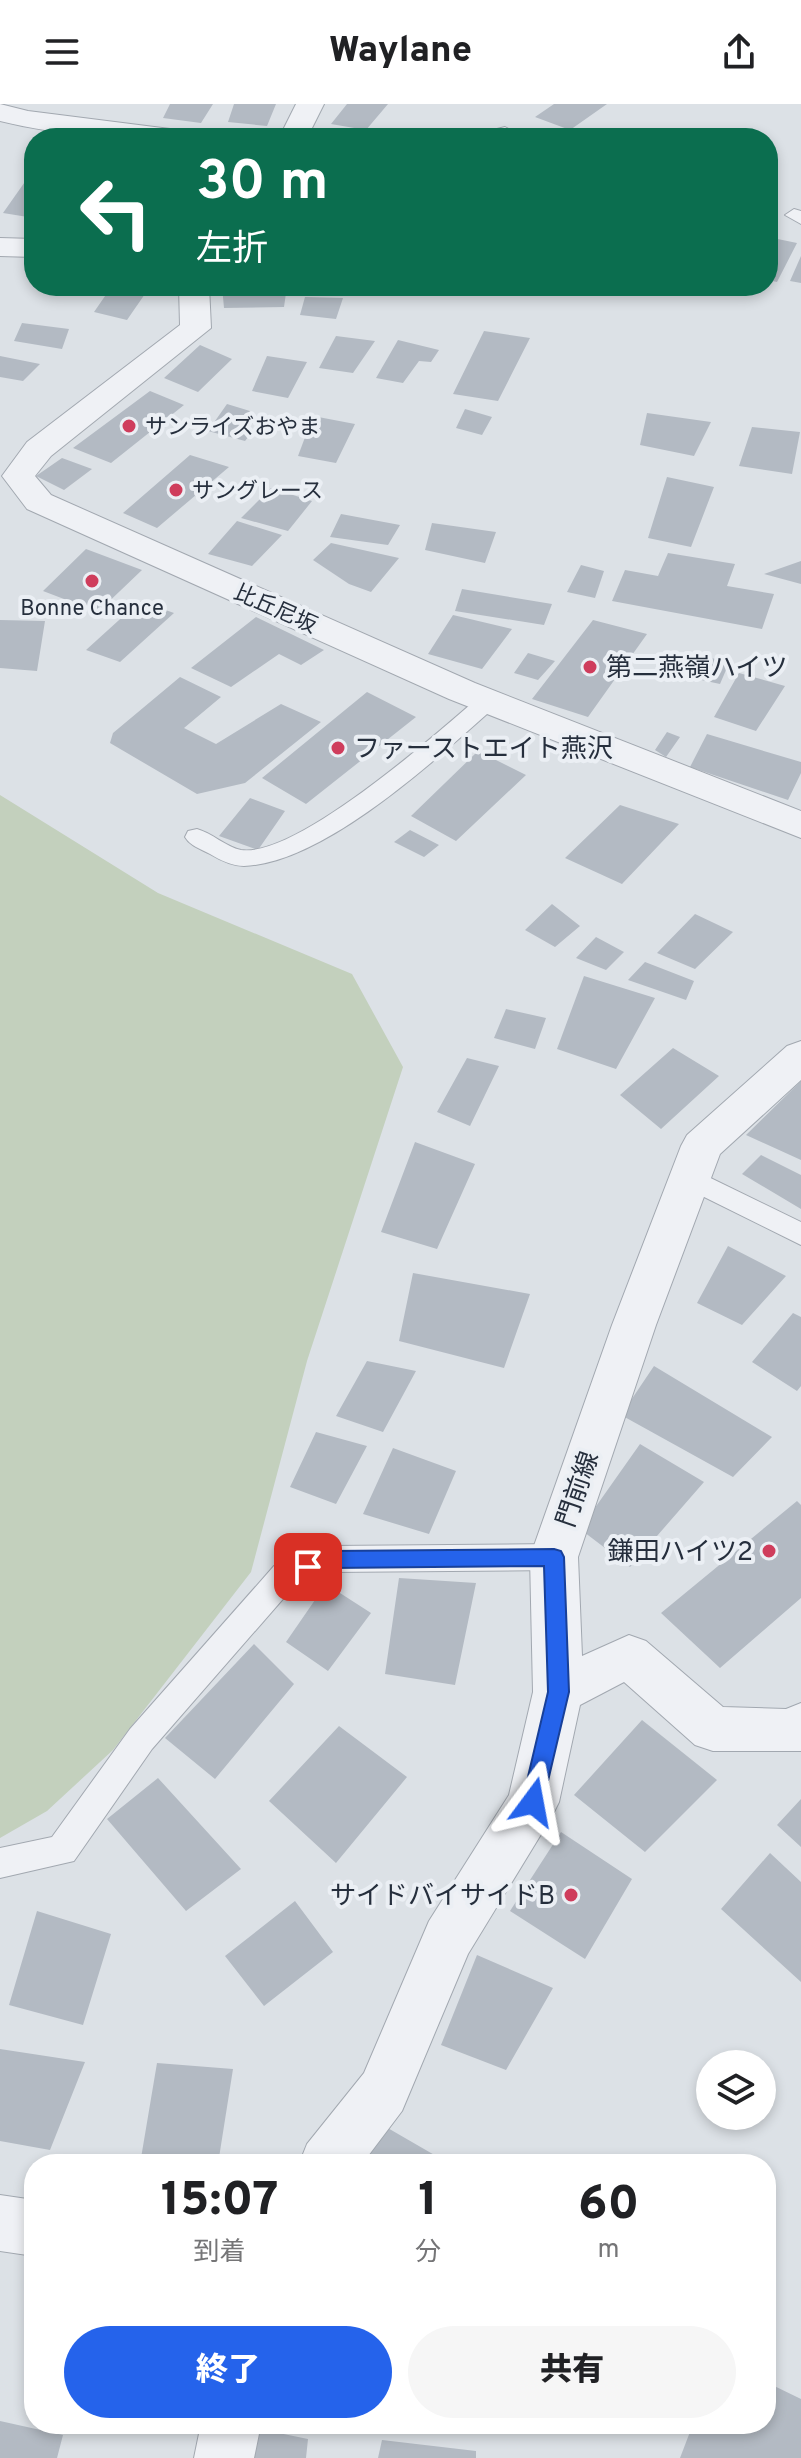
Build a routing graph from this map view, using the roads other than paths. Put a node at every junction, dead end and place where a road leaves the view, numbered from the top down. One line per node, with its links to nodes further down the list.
1 (310, 104): 4 (street)
2 (0, 112): 3 (street)
3 (99, 128)
4 (298, 128)
5 (0, 247): 6 (street)
6 (24, 248)
7 (194, 296): 8 (street, 比丘尼坂)
8 (9, 477): 9 (street, 比丘尼坂)
9 (488, 701): 10 (street, 比丘尼坂); 11 (lane)
10 (801, 825)
11 (197, 837)
12 (801, 1056): 13 (street, 門前線)
13 (690, 1178): 14 (lane); 15 (street, 門前線)
14 (801, 1234)
15 (554, 1557): 16 (street, 門前線); 18 (lane)
16 (558, 1692): 17 (street); 19 (street, 門前線)
17 (801, 1725)
18 (0, 1863)
19 (335, 2154)
20 (0, 2223): 21 (street)
21 (24, 2227)
22 (229, 2434): 23 (street)
23 (224, 2458)

